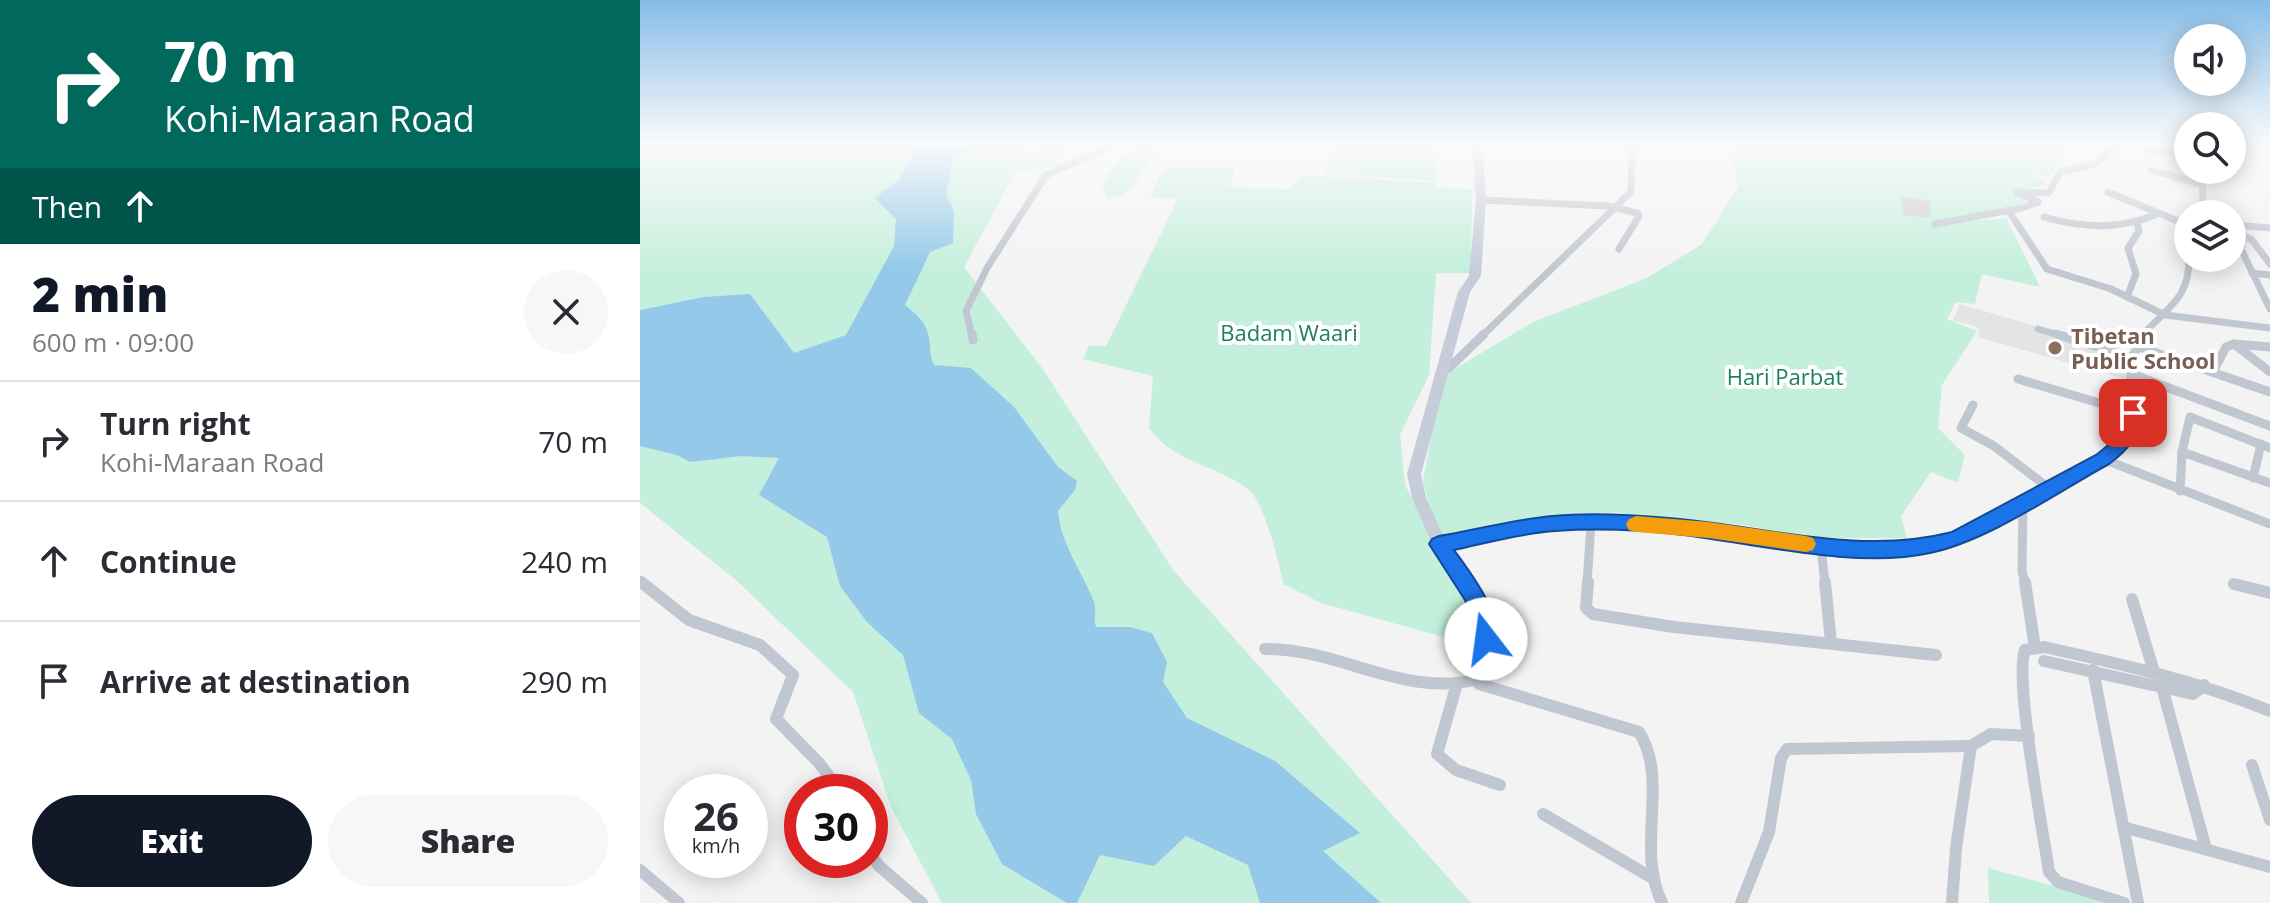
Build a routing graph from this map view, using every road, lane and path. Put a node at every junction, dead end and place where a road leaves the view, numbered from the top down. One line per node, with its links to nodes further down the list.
1 (1039, 186): 28 (street)
2 (1480, 186): 6 (street)
3 (1631, 186): 7 (street)
4 (2053, 186): 8 (street)
5 (2108, 192): 9 (street)
6 (1481, 200): 7 (street); 52 (street)
7 (1615, 208): 17 (street); 33 (street)
8 (2008, 210): 13 (street); 23 (street)
9 (2155, 215): 11 (street); 12 (street)
10 (2044, 217): 12 (street)
11 (2174, 217)
12 (2137, 223): 23 (street)
13 (1935, 224)
14 (2246, 226): 15 (street)
15 (2269, 230)
16 (2246, 237): 19 (street)
17 (1619, 249)
18 (2246, 260): 21 (street)
19 (2270, 264)
20 (2188, 272): 25 (street)
21 (2252, 273): 22 (street); 24 (street)
22 (2270, 275)
23 (2127, 297): 25 (street)
24 (2269, 305)
25 (2165, 315): 26 (street); 30 (street)
26 (2270, 328)
27 (2038, 329): 32 (street)
28 (973, 340)
29 (2234, 344): 31 (street); 34 (street); 35 (street)
30 (2136, 346): 32 (street); 34 (street)
31 (2270, 347)
32 (2133, 358): 36 (street)
33 (1449, 368)
34 (2213, 372): 38 (street)
35 (2270, 372)
36 (2132, 374): 40 (street); 41 (street)
37 (2018, 379): 40 (street)
38 (2270, 392)
39 (1973, 405): 47 (street)
40 (2133, 413): 44 (street)
41 (2270, 426)
42 (2265, 446): 43 (street); 45 (street)
43 (2182, 452): 45 (street); 48 (street)
44 (2103, 459): 47 (street); 48 (street)
45 (2253, 478): 46 (street)
46 (2270, 483)
47 (2050, 489): 49 (street)
48 (2180, 491): 51 (street)
49 (2023, 502): 53 (street); 59 (street)
50 (1591, 523): 52 (street); 53 (street); 58 (street)
51 (2270, 524)
52 (1439, 544): 65 (street)
53 (1821, 546): 58 (street)
54 (640, 581): 73 (street)
55 (2234, 584): 56 (street)
56 (2270, 593)
57 (2132, 599): 64 (street)
58 (1831, 642): 61 (street)
59 (2035, 648): 64 (street); 70 (street)
60 (1265, 649): 67 (street)
61 (1936, 655)
62 (2044, 661): 63 (street)
63 (2093, 670): 68 (street); 77 (street)
64 (2154, 672): 66 (street)
65 (1475, 680): 67 (street); 82 (street)
66 (2204, 685): 68 (street); 69 (street)
67 (1456, 687): 74 (street)
68 (2162, 687): 78 (street)
69 (2270, 711)
70 (2029, 736): 71 (street); 88 (street)
71 (1971, 746): 86 (street); 87 (street)
72 (2252, 765): 76 (street)
73 (827, 774)
74 (1500, 785)
75 (1543, 814): 82 (street)
76 (2270, 820)
77 (2123, 827): 78 (street); 89 (street)
78 (2206, 849): 79 (street)
79 (2270, 867)
80 (640, 870): 83 (street)
81 (888, 874): 84 (street)
82 (1649, 876): 85 (street)
83 (679, 903)
84 (922, 903)
85 (1662, 903)
86 (1741, 903)
87 (1952, 903)
88 (2124, 903)
89 (2138, 903)

